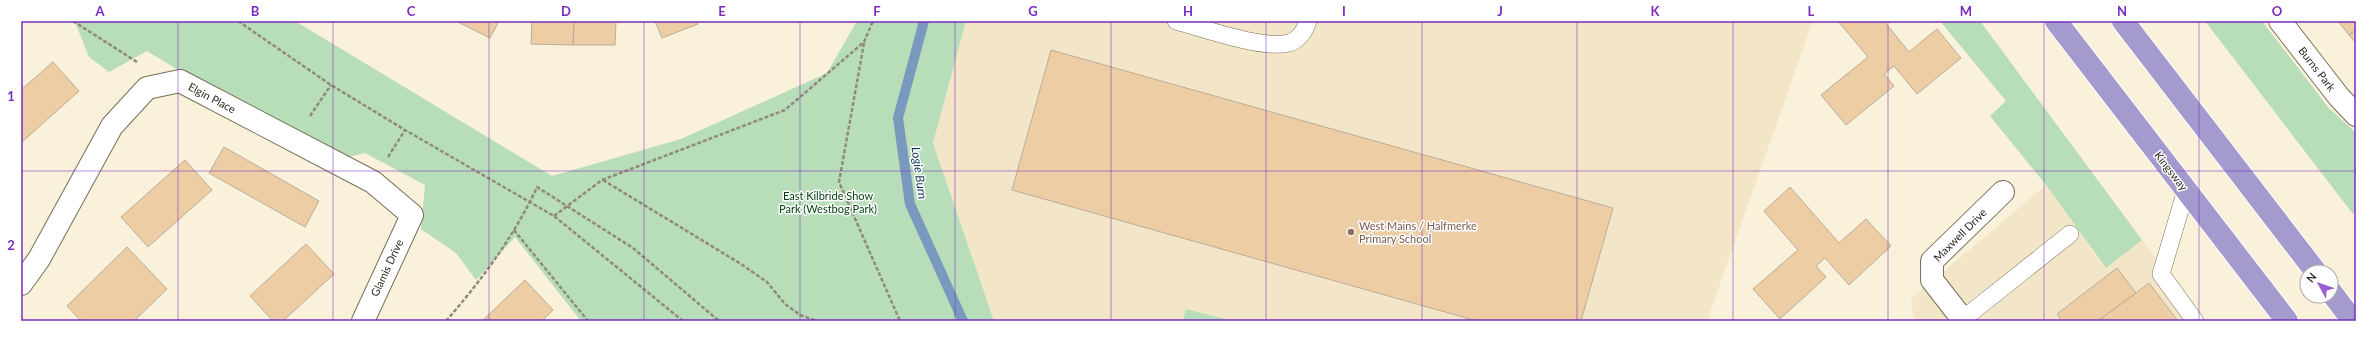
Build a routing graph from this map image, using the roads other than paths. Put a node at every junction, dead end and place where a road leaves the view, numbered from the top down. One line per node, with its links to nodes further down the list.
1 (1176, 21): 2 (lane)
2 (1308, 21)
3 (2056, 21): 7 (highway, Kingsway)
4 (2123, 21): 11 (highway)
5 (2280, 21): 6 (street, Burns Park)
6 (2356, 115)
7 (2186, 190): 16 (lane); 17 (highway, Kingsway)
8 (2003, 192): 14 (street, Maxwell Drive)
9 (412, 215): 12 (street, Elgin Place); 15 (street, Glamis Drive)
10 (2070, 234): 14 (lane)
11 (2310, 264)
12 (21, 284)
13 (2339, 303): 18 (highway)
14 (1963, 320)
15 (363, 321)
16 (2196, 321)
17 (2287, 321)
18 (2353, 321)

